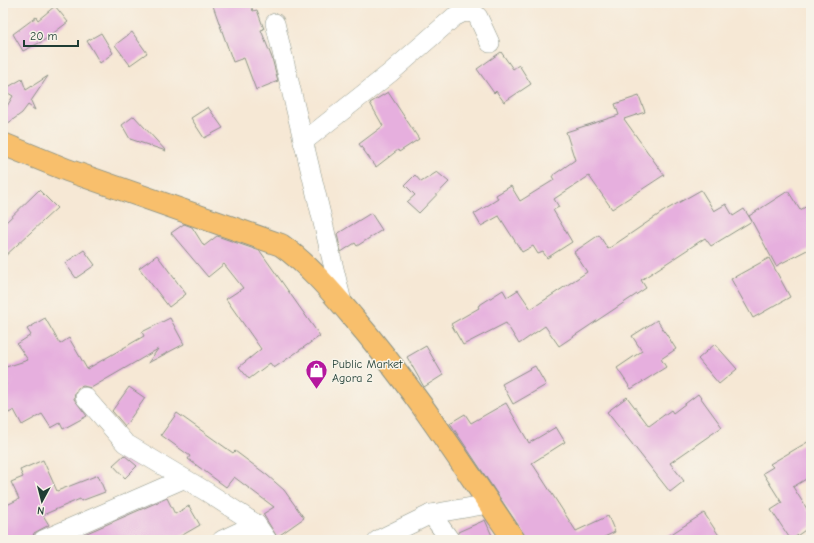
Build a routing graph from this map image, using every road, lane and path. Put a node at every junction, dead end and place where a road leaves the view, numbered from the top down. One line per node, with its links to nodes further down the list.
1 (275, 23): 3 (street)
2 (490, 43): 3 (street)
3 (303, 142): 5 (street)
4 (3, 144): 5 (main road)
5 (343, 306): 8 (main road)
6 (85, 397): 7 (street)
7 (183, 479): 10 (street); 11 (street)
8 (489, 504): 9 (street); 16 (main road)
9 (431, 514): 14 (street); 15 (street)
10 (256, 524): 12 (street); 13 (street)
11 (43, 540)
12 (222, 540)
13 (267, 540)
14 (378, 540)
15 (450, 540)
16 (514, 540)

